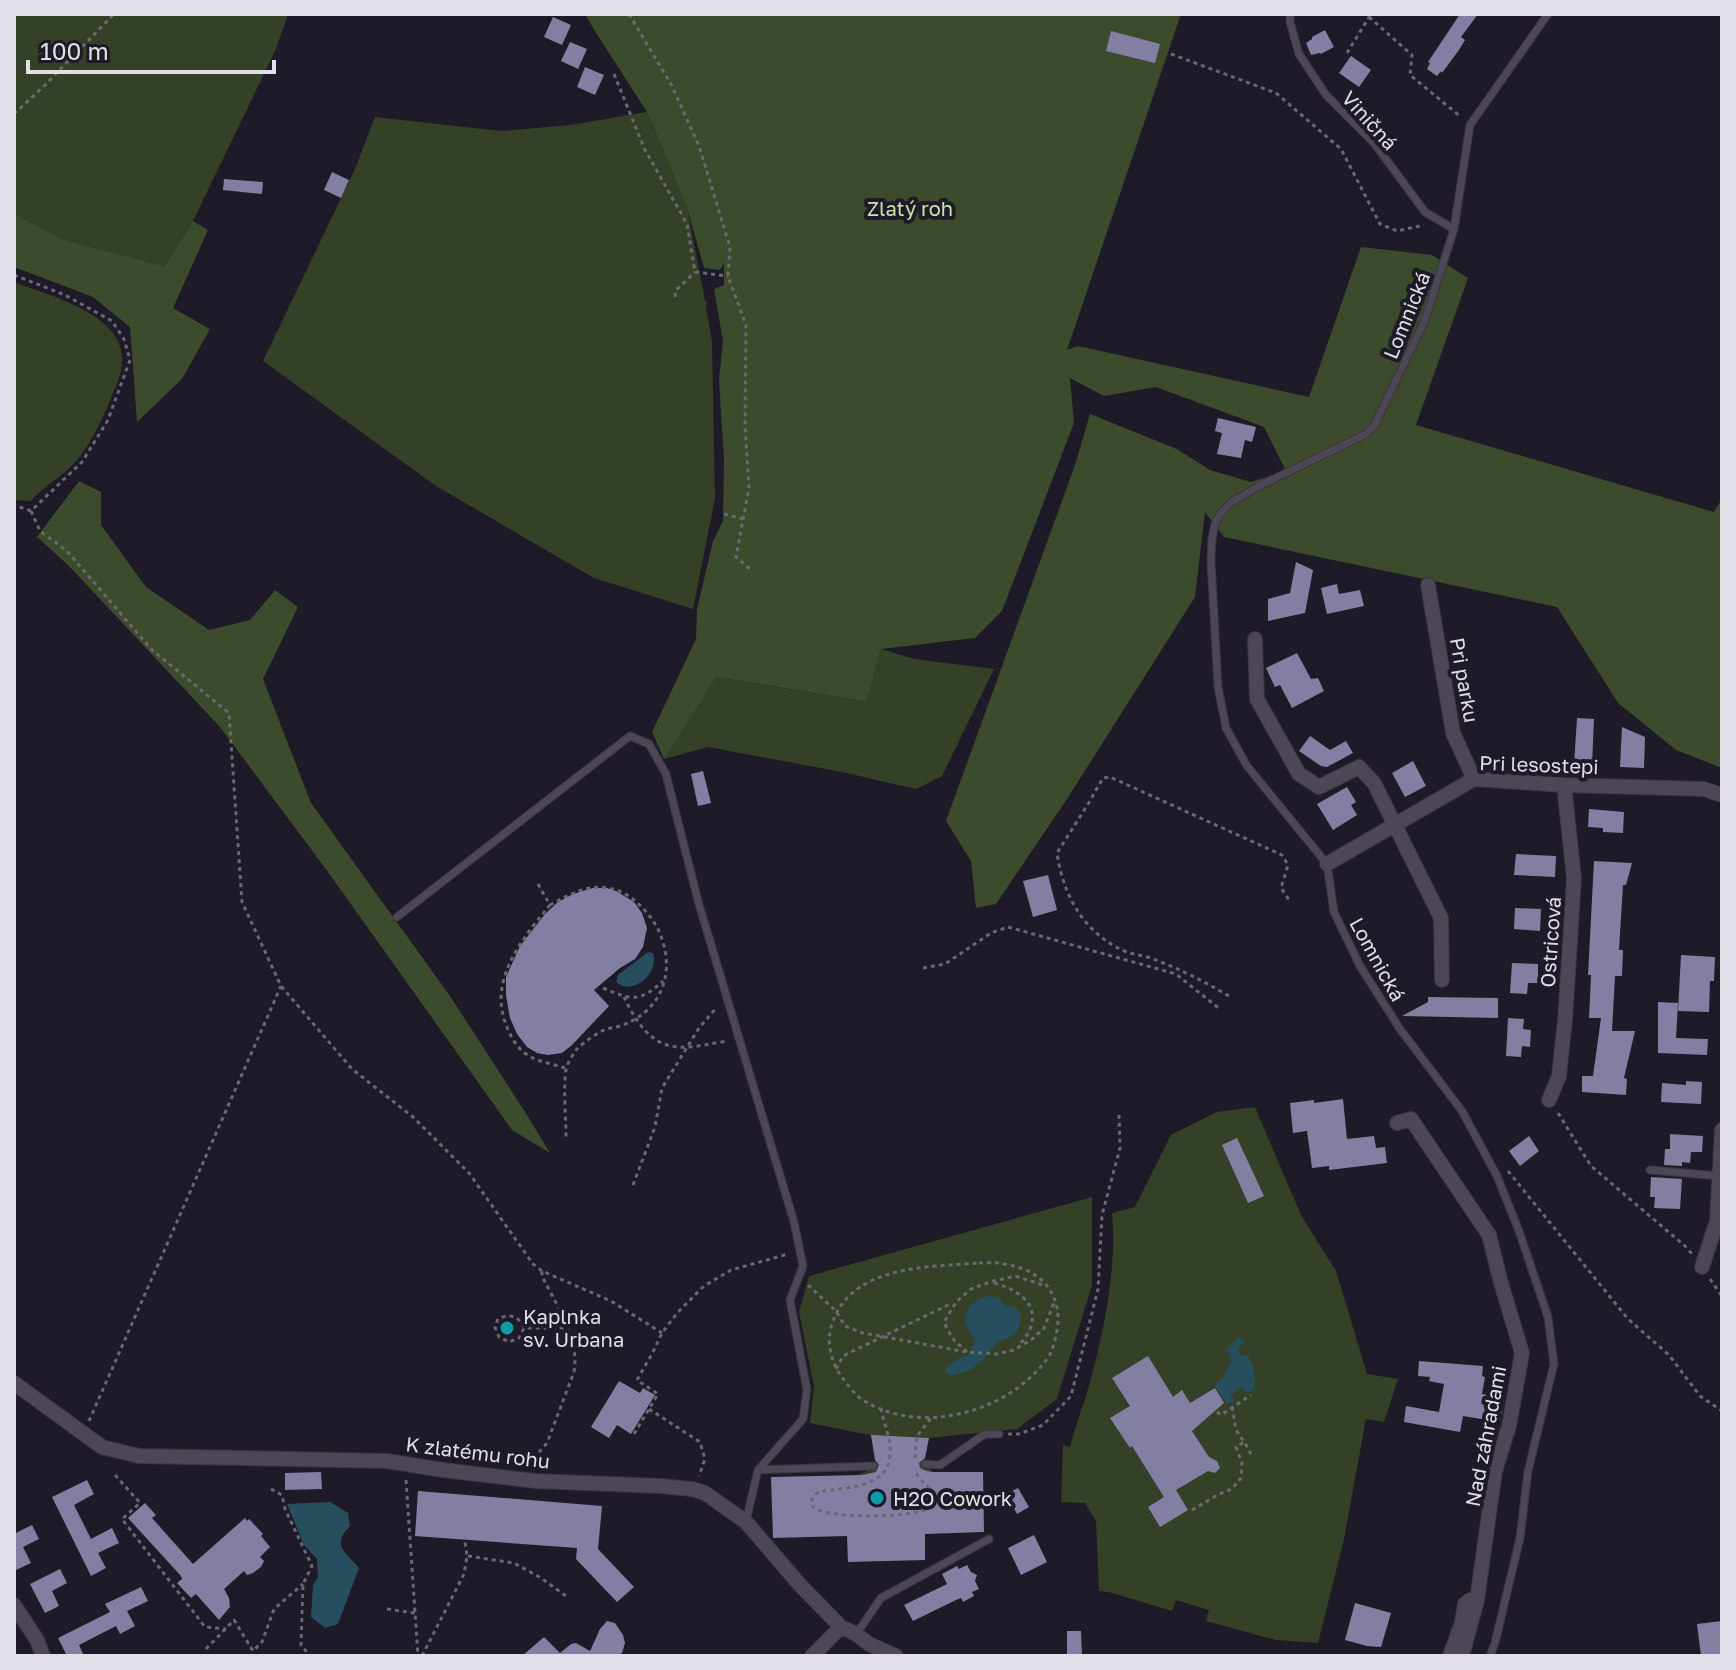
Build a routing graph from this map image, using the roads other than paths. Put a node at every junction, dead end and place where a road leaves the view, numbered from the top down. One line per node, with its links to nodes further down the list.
1 (1290, 14): 3 (lane, Viničná)
2 (1548, 14): 3 (lane, Lomnická)
3 (1454, 229): 10 (lane, Lomnická)
4 (1428, 585): 6 (street, Pri parku)
5 (1255, 639): 9 (street)
6 (1474, 779): 7 (street, Pri lesostepi); 9 (street, Pri lesostepi)
7 (1564, 785): 8 (street, Pri lesostepi); 13 (street, Ostricová)
8 (1722, 795)
9 (1394, 826): 10 (street, Pri lesostepi); 12 (street)
10 (1327, 864): 35 (lane, Lomnická)
11 (397, 917): 23 (lane)
12 (1442, 980)
13 (1549, 1100)
14 (1397, 1123): 26 (street, Nad záhradami)
15 (1722, 1130): 17 (street)
16 (1650, 1170): 17 (lane)
17 (1719, 1176): 18 (street)
18 (1702, 1267)
19 (14, 1383): 24 (street, K zlatému rohu)
20 (999, 1434): 21 (lane)
21 (925, 1464)
22 (873, 1466): 23 (lane)
23 (758, 1470): 24 (lane)
24 (746, 1522): 28 (street, K zlatému rohu)
25 (989, 1539): 29 (lane)
26 (1477, 1600): 33 (street); 34 (street, Nad záhradami)
27 (14, 1605): 30 (street)
28 (841, 1627): 29 (street, K zlatému rohu); 31 (street)
29 (856, 1634): 32 (street, K zlatému rohu)
30 (37, 1653)
31 (812, 1656)
32 (896, 1656)
33 (1450, 1656)
34 (1462, 1656)
35 (1490, 1656)

